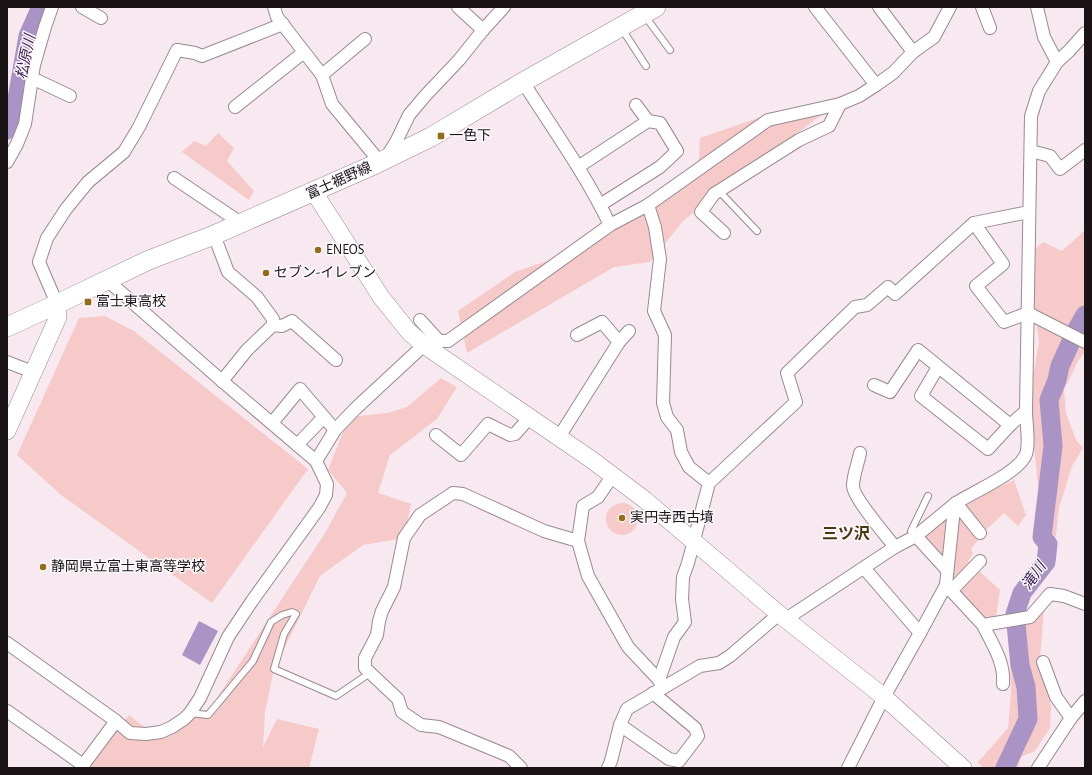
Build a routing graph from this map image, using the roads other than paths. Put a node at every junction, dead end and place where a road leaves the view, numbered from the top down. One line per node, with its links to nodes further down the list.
1 (52, 7): 25 (street)
2 (82, 7): 12 (street)
3 (274, 7): 13 (street)
4 (458, 7): 16 (street)
5 (504, 7): 16 (street)
6 (814, 7): 27 (street)
7 (879, 7): 21 (street)
8 (950, 7): 21 (street)
9 (982, 7): 15 (street)
10 (1036, 7): 22 (street)
11 (650, 11): 14 (main road, 富士裾野線); 19 (lane)
12 (101, 18)
13 (283, 24): 20 (street); 51 (street)
14 (621, 27): 23 (lane); 26 (main road, 富士裾野線)
15 (990, 28)
16 (483, 30): 36 (street)
17 (1085, 33): 22 (street)
18 (365, 39): 24 (street)
19 (670, 50)
20 (304, 52): 24 (street); 31 (street)
21 (913, 52): 27 (street)
22 (1056, 62): 34 (street)
23 (646, 66)
24 (322, 75): 36 (street)
25 (32, 78): 28 (street); 35 (street)
26 (523, 82): 36 (main road, 富士裾野線); 37 (street)
27 (876, 85): 29 (street)
28 (70, 96)
29 (840, 104): 39 (street); 42 (street)
30 (636, 105): 32 (street)
31 (235, 107)
32 (648, 122): 37 (street); 41 (street)
33 (1085, 150): 34 (street)
34 (1031, 151): 43 (street)
35 (7, 162)
36 (382, 162): 40 (main road, 富士裾野線)
37 (578, 167): 41 (street)
38 (174, 178): 44 (street)
39 (719, 191): 47 (lane); 48 (street)
40 (314, 192): 44 (main road, 富士裾野線); 60 (street)
41 (600, 205): 46 (street)
42 (648, 205): 46 (street); 80 (street)
43 (1029, 212): 45 (street); 52 (street)
44 (241, 223): 49 (main road, 富士裾野線)
45 (974, 223): 52 (street); 80 (street)
46 (610, 225): 60 (street)
47 (757, 231)
48 (724, 233)
49 (214, 235): 50 (main road, 富士裾野線); 54 (street)
50 (107, 280): 51 (main road, 富士裾野線); 65 (street)
51 (57, 304): 55 (main road, 富士裾野線); 64 (street)
52 (1028, 313): 59 (street); 67 (street)
53 (420, 320): 60 (street)
54 (273, 325): 61 (street); 65 (street)
55 (7, 327)
56 (629, 331): 58 (street)
57 (576, 335): 58 (street)
58 (619, 342): 75 (street)
59 (1085, 342)
60 (432, 343): 69 (street); 73 (street)
61 (336, 360)
62 (7, 362): 64 (street)
63 (938, 367): 66 (street); 72 (street); 72 (street)
64 (33, 372): 70 (street)
65 (222, 381): 71 (street)
66 (874, 385)
67 (1026, 411): 72 (street); 82 (street)
68 (324, 416): 71 (street); 73 (street); 76 (street)
69 (530, 417): 74 (street); 75 (street)
70 (9, 420)
71 (272, 423): 76 (street)
72 (1010, 425)
73 (335, 430): 78 (street)
74 (436, 435)
75 (559, 437): 79 (street)
76 (297, 445): 78 (street)
77 (860, 453): 87 (street)
78 (316, 461): 104 (street)
79 (613, 475): 85 (street); 86 (street)
80 (709, 483): 86 (street)
81 (928, 496): 84 (lane)
82 (956, 503): 83 (street); 84 (street); 90 (street)
83 (980, 533)
84 (916, 536): 87 (street); 90 (street)
85 (578, 541): 98 (street); 100 (street)
86 (694, 541): 93 (street); 100 (street)
87 (895, 547): 89 (street)
88 (980, 561): 91 (street)
89 (864, 568): 93 (street); 95 (street)
90 (947, 570): 91 (street)
91 (949, 588): 94 (street); 95 (street)
92 (1085, 604): 94 (street)
93 (782, 616): 100 (street); 101 (street)
94 (983, 625): 99 (street)
95 (920, 633): 101 (street)
96 (7, 643): 106 (street)
97 (1043, 662): 105 (street)
98 (370, 673): 104 (lane); 109 (street)
99 (1003, 684)
100 (658, 687): 107 (street); 107 (street)
101 (884, 697): 111 (street); 112 (street)
102 (1085, 701): 105 (street)
103 (7, 711): 108 (street)
104 (190, 713): 106 (street)
105 (1071, 718): 113 (street)
106 (116, 721): 108 (street)
107 (620, 725): 110 (street)
108 (82, 767)
109 (521, 768)
110 (608, 768)
111 (848, 768)
112 (963, 768)
113 (1038, 768)

